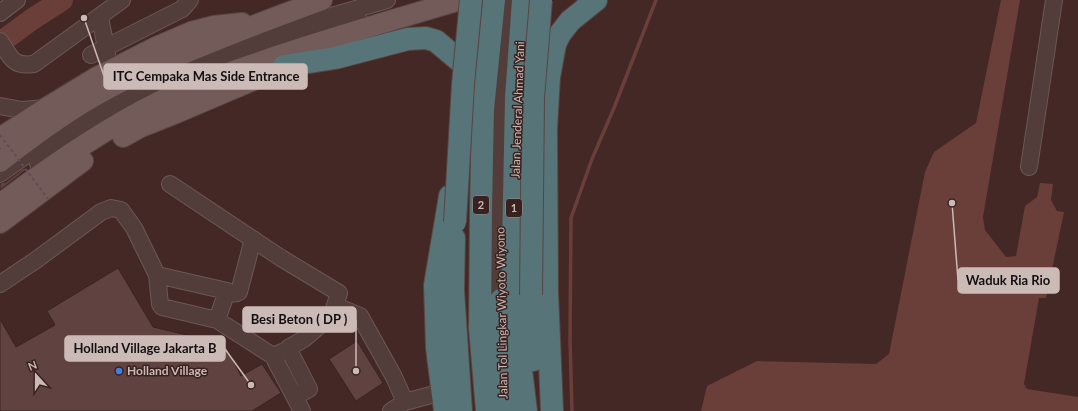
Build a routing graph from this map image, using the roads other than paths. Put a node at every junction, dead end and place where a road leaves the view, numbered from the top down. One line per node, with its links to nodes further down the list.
1 (17, 0): 19 (street)
2 (122, 0): 20 (street)
3 (190, 0): 25 (street)
4 (322, 0): 21 (main road)
5 (387, 0): 38 (street)
6 (429, 0): 40 (street)
7 (460, 0): 24 (main road)
8 (471, 0): 56 (highway, bridge)
9 (481, 0): 29 (highway)
10 (494, 0): 58 (highway, Jalan Tol Lingkar Wiyoto Wiyono / 2)
11 (500, 0): 59 (street)
12 (512, 0): 60 (street)
13 (516, 0): 60 (highway, Jalan Tol Lingkar Wiyoto Wiyono / 2)
14 (523, 0): 28 (highway, Jalan Jenderal Ahmad Yani / 1)
15 (541, 0): 62 (highway, Jalan Jenderal Ahmad Yani / 1, bridge)
16 (586, 0): 28 (highway)
17 (596, 0): 63 (highway)
18 (1054, 0): 37 (street)
19 (0, 13)
20 (100, 17): 22 (street); 25 (street)
21 (262, 22): 30 (main road); 36 (main road)
22 (85, 28): 23 (street); 26 (street)
23 (0, 42)
24 (310, 44): 27 (main road); 42 (main road)
25 (105, 48): 26 (street); 30 (street)
26 (91, 55): 30 (street)
27 (284, 66): 29 (highway); 43 (main road)
28 (518, 71): 61 (highway, Jalan Jenderal Ahmad Yani / 1)
29 (474, 73): 33 (highway)
30 (103, 74): 32 (main road)
31 (0, 106): 32 (street)
32 (46, 108): 34 (main road)
33 (470, 130): 35 (highway); 41 (highway)
34 (0, 138)
35 (469, 159): 41 (highway); 57 (highway)
36 (0, 162)
37 (1029, 167)
38 (0, 174)
39 (170, 184): 44 (street)
40 (0, 193)
41 (450, 195): 53 (highway)
42 (0, 204)
43 (0, 223)
44 (253, 239): 47 (street); 48 (street)
45 (157, 275): 46 (street); 47 (street); 49 (street)
46 (0, 284)
47 (227, 291): 49 (street)
48 (336, 306): 50 (street); 52 (street)
49 (217, 320): 51 (street)
50 (288, 348): 51 (street); 54 (street)
51 (273, 356): 54 (street)
52 (405, 402): 53 (street); 55 (street)
53 (444, 402)
54 (300, 407)
55 (390, 411)
56 (461, 411)
57 (478, 411)
58 (487, 411)
59 (493, 411)
60 (503, 411)
61 (526, 411)
62 (534, 411)
63 (552, 411)

